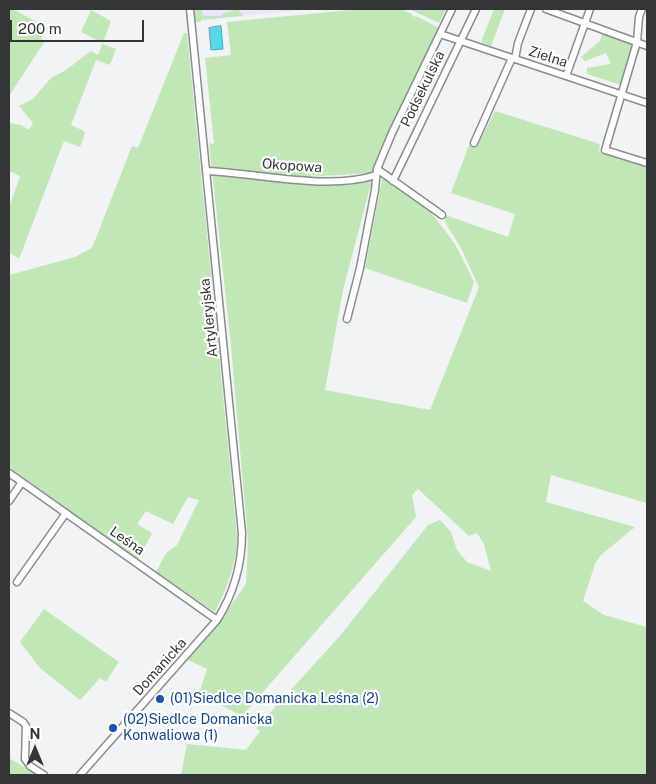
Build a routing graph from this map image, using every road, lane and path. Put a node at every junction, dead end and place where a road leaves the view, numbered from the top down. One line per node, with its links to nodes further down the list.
1 (190, 9): 19 (street, Artyleryjska)
2 (452, 9): 9 (street)
3 (476, 9): 10 (street, Podsekulska)
4 (532, 9): 13 (street)
5 (546, 9): 8 (street)
6 (590, 9): 8 (street)
7 (642, 9): 11 (street)
8 (584, 24): 11 (street); 14 (street)
9 (440, 34): 10 (street, Zielna); 20 (street)
10 (460, 41): 13 (street, Zielna); 21 (street, Podsekulska)
11 (637, 42): 12 (street); 15 (street)
12 (647, 46)
13 (513, 58): 14 (street, Zielna); 17 (street)
14 (566, 76): 15 (street, Zielna)
15 (622, 94): 16 (street, Zielna); 18 (street)
16 (647, 103)
17 (474, 142)
18 (647, 163)
19 (206, 171): 20 (street, Okopowa); 29 (street, Artyleryjska)
20 (377, 172): 21 (street); 23 (street)
21 (393, 181): 22 (street)
22 (442, 215)
23 (347, 319)
24 (9, 473): 25 (street, Leśna)
25 (22, 482): 26 (street); 27 (street, Leśna)
26 (9, 502)
27 (66, 513): 28 (street); 29 (street, Leśna)
28 (17, 582)
29 (218, 620): 32 (street, Domanicka)
30 (9, 713): 31 (street)
31 (44, 775)
32 (80, 775)

